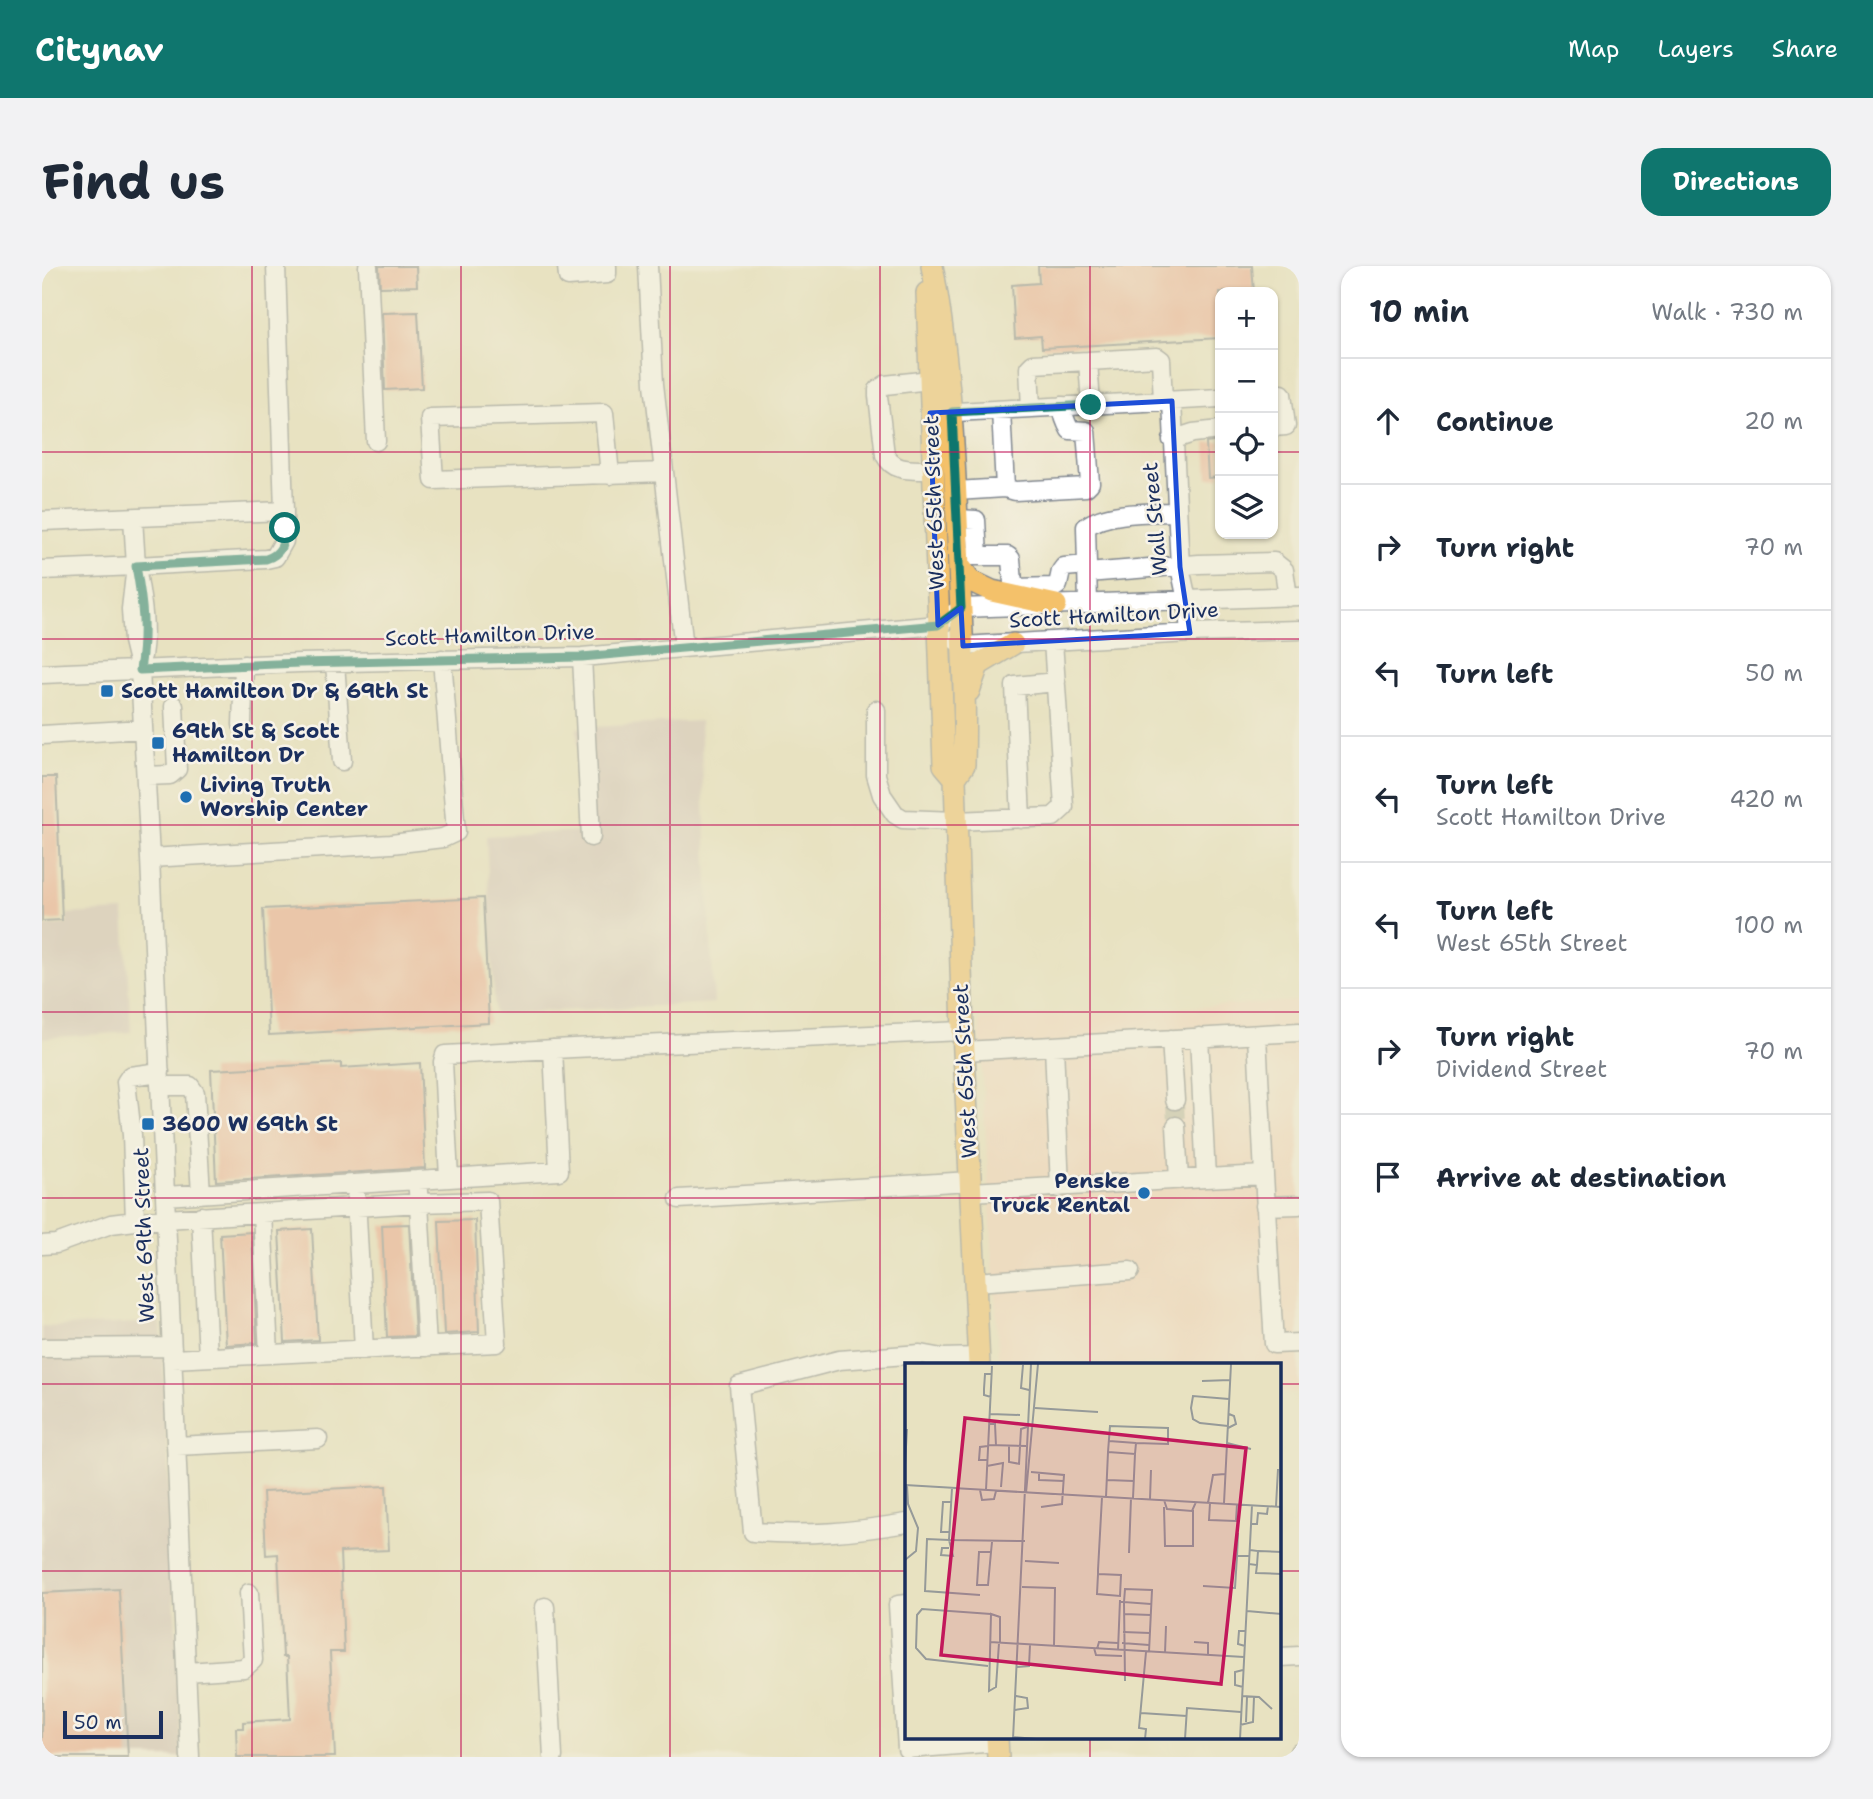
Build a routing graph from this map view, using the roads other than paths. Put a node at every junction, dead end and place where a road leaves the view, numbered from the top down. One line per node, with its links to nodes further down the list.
1 (276, 266): 27 (street)
2 (368, 266): 21 (street)
3 (568, 266): 4 (street)
4 (607, 266)
5 (648, 266): 23 (street)
6 (929, 266): 8 (main road, West 65th Street); 16 (main road, West 65th Street)
7 (1088, 361): 11 (street, Wall Street); 12 (street); 14 (street)
8 (930, 380): 17 (main road, West 65th Street); 22 (street)
9 (1285, 394): 18 (street)
10 (1215, 398): 11 (street)
11 (1168, 401): 12 (street); 20 (street, Wall Street)
12 (1091, 405): 13 (street)
13 (1062, 406): 14 (street); 25 (street)
14 (1031, 408): 15 (street)
15 (1002, 410): 16 (street); 25 (street)
16 (952, 412): 17 (street); 26 (main road, West 65th Street)
17 (930, 413): 22 (main road, West 65th Street)
18 (1279, 426)
19 (1215, 431): 20 (street)
20 (1172, 440): 28 (street, Wall Street)
21 (376, 441)
22 (933, 470): 42 (main road, West 65th Street)
23 (664, 472): 24 (street); 48 (street)
24 (610, 475): 24 (street)
25 (1005, 488): 26 (street)
26 (956, 491): 31 (main road, West 65th Street)
27 (285, 511): 29 (street); 32 (street)
28 (1177, 512): 33 (street, Wall Street); 34 (street)
29 (133, 518): 30 (street); 32 (street, West 69th Street)
30 (42, 521)
31 (965, 559): 37 (main road); 37 (street); 41 (main road, West 65th Street)
32 (136, 566): 35 (street); 53 (street, West 69th Street)
33 (1180, 567): 34 (street); 36 (street); 38 (street, Wall Street)
34 (1087, 569): 37 (street, Scott Hamilton Drive); 39 (street)
35 (42, 570)
36 (1294, 596): 38 (street, Scott Hamilton Drive)
37 (1015, 597): 40 (main road); 41 (street, Scott Hamilton Drive)
38 (1187, 600): 39 (street, Scott Hamilton Drive); 44 (street, Wall Street)
39 (1088, 604): 40 (street, Scott Hamilton Drive)
40 (1056, 605)
41 (961, 608): 42 (street); 47 (main road, West 65th Street)
42 (938, 625): 47 (street); 48 (street, Scott Hamilton Drive); 64 (main road, West 65th Street)
43 (1299, 630): 44 (street, Scott Hamilton Drive)
44 (1190, 633): 45 (street, Scott Hamilton Drive)
45 (1053, 641): 46 (street, Scott Hamilton Drive); 55 (street)
46 (1013, 644): 47 (street, Scott Hamilton Drive); 58 (main road)
47 (962, 646): 58 (main road, West 65th Street)
48 (684, 648): 49 (street, Scott Hamilton Drive)
49 (582, 657): 50 (street, Scott Hamilton Drive); 67 (street)
50 (442, 659): 51 (street, Scott Hamilton Drive); 68 (street)
51 (335, 663): 52 (street, Scott Hamilton Drive); 62 (street)
52 (244, 665): 53 (street, Scott Hamilton Drive); 59 (street)
53 (140, 670): 54 (street, Scott Hamilton Drive); 60 (street, West 69th Street)
54 (42, 674)
55 (1056, 682): 65 (street); 65 (street)
56 (174, 705): 63 (street)
57 (876, 710): 66 (street)
58 (965, 710): 64 (main road, West 65th Street)
59 (242, 725)
60 (144, 729): 61 (street); 63 (street, West 69th Street)
61 (42, 735)
62 (342, 761)
63 (146, 776): 68 (street, West 69th Street)
64 (955, 778): 66 (main road, West 65th Street)
65 (1021, 819): 66 (street)
66 (956, 821): 73 (main road, West 65th Street)
67 (591, 837)
68 (150, 858): 76 (street, West 69th Street)
69 (1299, 1032): 70 (street)
70 (1257, 1035): 71 (street); 79 (street)
71 (1199, 1037): 72 (street); 81 (street)
72 (1171, 1039): 74 (street); 77 (street)
73 (963, 1041): 74 (street); 75 (street); 85 (main road, West 65th Street)
74 (1054, 1046): 86 (street)
75 (553, 1049): 80 (street); 80 (street)
76 (160, 1079): 87 (street); 88 (street, West 69th Street); 97 (street)
77 (1175, 1100)
78 (1177, 1126): 83 (street)
79 (1264, 1175): 81 (street); 92 (street)
80 (449, 1178): 82 (street)
81 (1206, 1178): 83 (street)
82 (417, 1180): 84 (street); 90 (street)
83 (1179, 1180): 86 (street)
84 (356, 1184): 87 (street); 93 (street)
85 (970, 1187): 86 (street); 89 (street); 100 (main road, West 65th Street)
86 (1060, 1188)
87 (201, 1194): 88 (street)
88 (165, 1196): 96 (street, West 69th Street)
89 (679, 1199)
90 (419, 1203): 93 (street); 102 (street); 102 (street)
91 (1299, 1205): 92 (street)
92 (1265, 1206): 101 (street)
93 (357, 1207): 94 (street); 104 (street)
94 (262, 1213): 95 (street); 106 (street)
95 (201, 1216): 96 (street); 107 (street)
96 (166, 1217): 97 (street); 105 (street, West 69th Street)
97 (135, 1221): 98 (street)
98 (42, 1245)
99 (1129, 1271): 100 (street)
100 (975, 1282): 108 (main road, West 65th Street)
101 (1299, 1343)
102 (427, 1347): 104 (street)
103 (42, 1348): 105 (street)
104 (364, 1350): 106 (street)
105 (172, 1353): 107 (street); 111 (street, West 69th Street)
106 (269, 1354): 107 (street)
107 (208, 1357)
108 (979, 1361): 109 (street)
109 (938, 1362): 112 (street)
110 (318, 1439): 111 (street)
111 (176, 1446): 116 (street, West 69th Street)
112 (905, 1522)
113 (249, 1593): 116 (street)
114 (905, 1604): 117 (street)
115 (545, 1607): 122 (street)
116 (187, 1672): 121 (street, West 69th Street)
117 (905, 1717)
118 (906, 1740): 119 (street)
119 (997, 1746)
120 (1299, 1752): 123 (street)
121 (190, 1757)
122 (553, 1757)
123 (1298, 1757)

